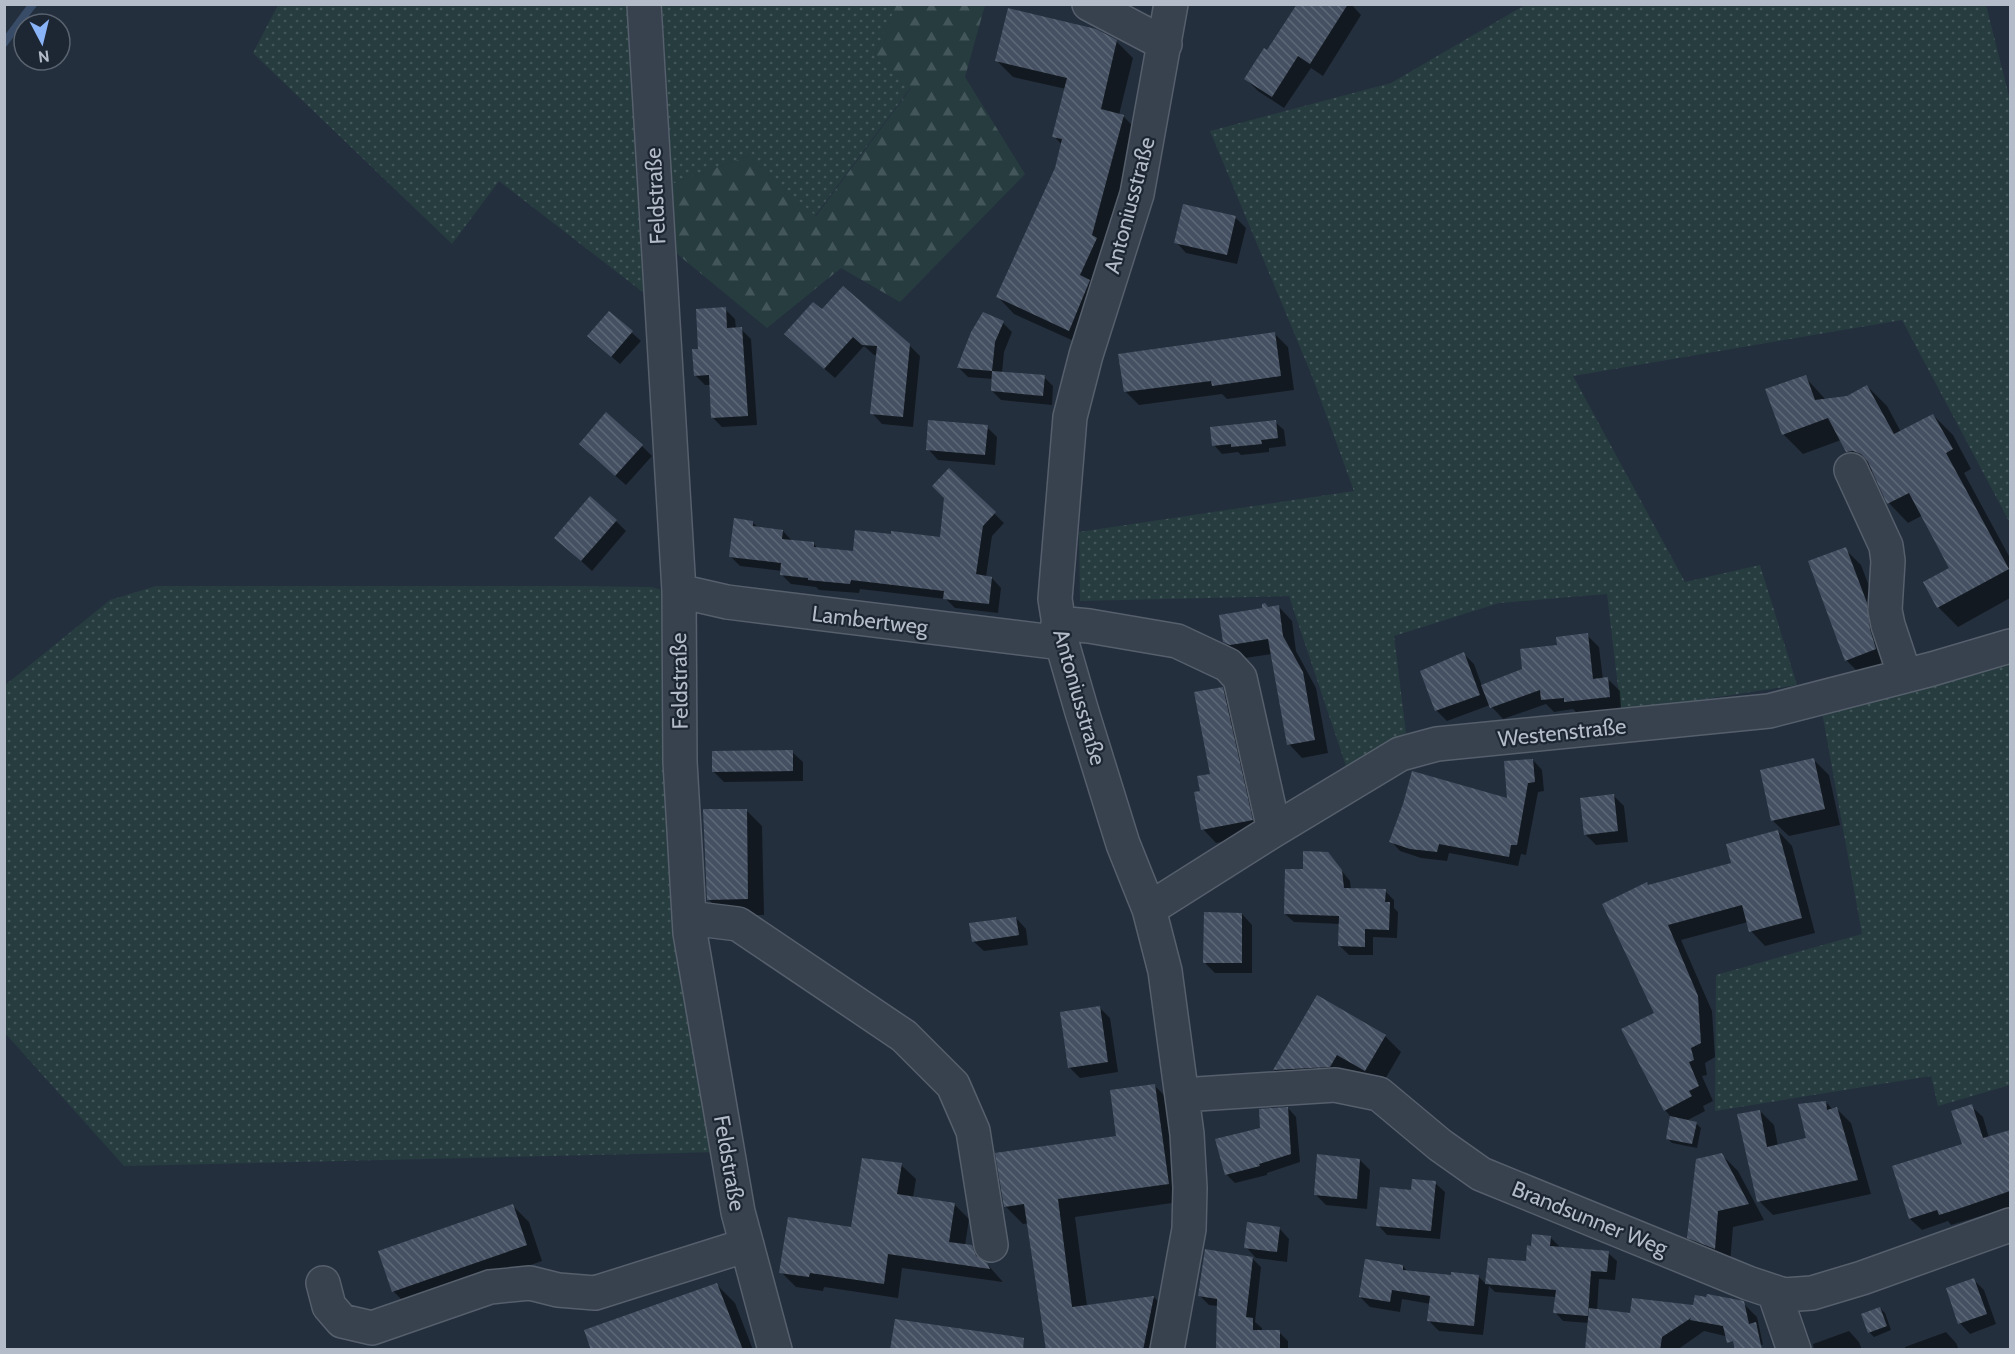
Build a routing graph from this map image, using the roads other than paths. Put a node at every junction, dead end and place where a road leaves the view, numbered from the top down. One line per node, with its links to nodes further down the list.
1 (644, 4): 6 (street, Feldstraße)
2 (1089, 4): 4 (street)
3 (1171, 4): 4 (street, Antoniusstraße)
4 (1165, 44): 7 (street, Antoniusstraße)
5 (1851, 470): 9 (street)
6 (679, 591): 7 (street, Lambertweg); 12 (street, Feldstraße)
7 (1060, 633): 10 (street, Lambertweg); 11 (street, Antoniusstraße)
8 (2010, 646): 9 (street, Westenstraße)
9 (1905, 676): 10 (street, Westenstraße)
10 (1274, 830): 11 (street, Westenstraße)
11 (1149, 909): 13 (street, Antoniusstraße)
12 (689, 918): 15 (street, Feldstraße); 16 (street)
13 (1182, 1095): 18 (street, Brandsunner Weg); 20 (street, Antoniusstraße)
14 (2010, 1225): 18 (street, Brandsunner Weg)
15 (747, 1245): 17 (street); 19 (street, Feldstraße)
16 (992, 1245)
17 (323, 1283)
18 (1774, 1292): 21 (street)
19 (775, 1350)
20 (1167, 1350)
21 (1794, 1350)

